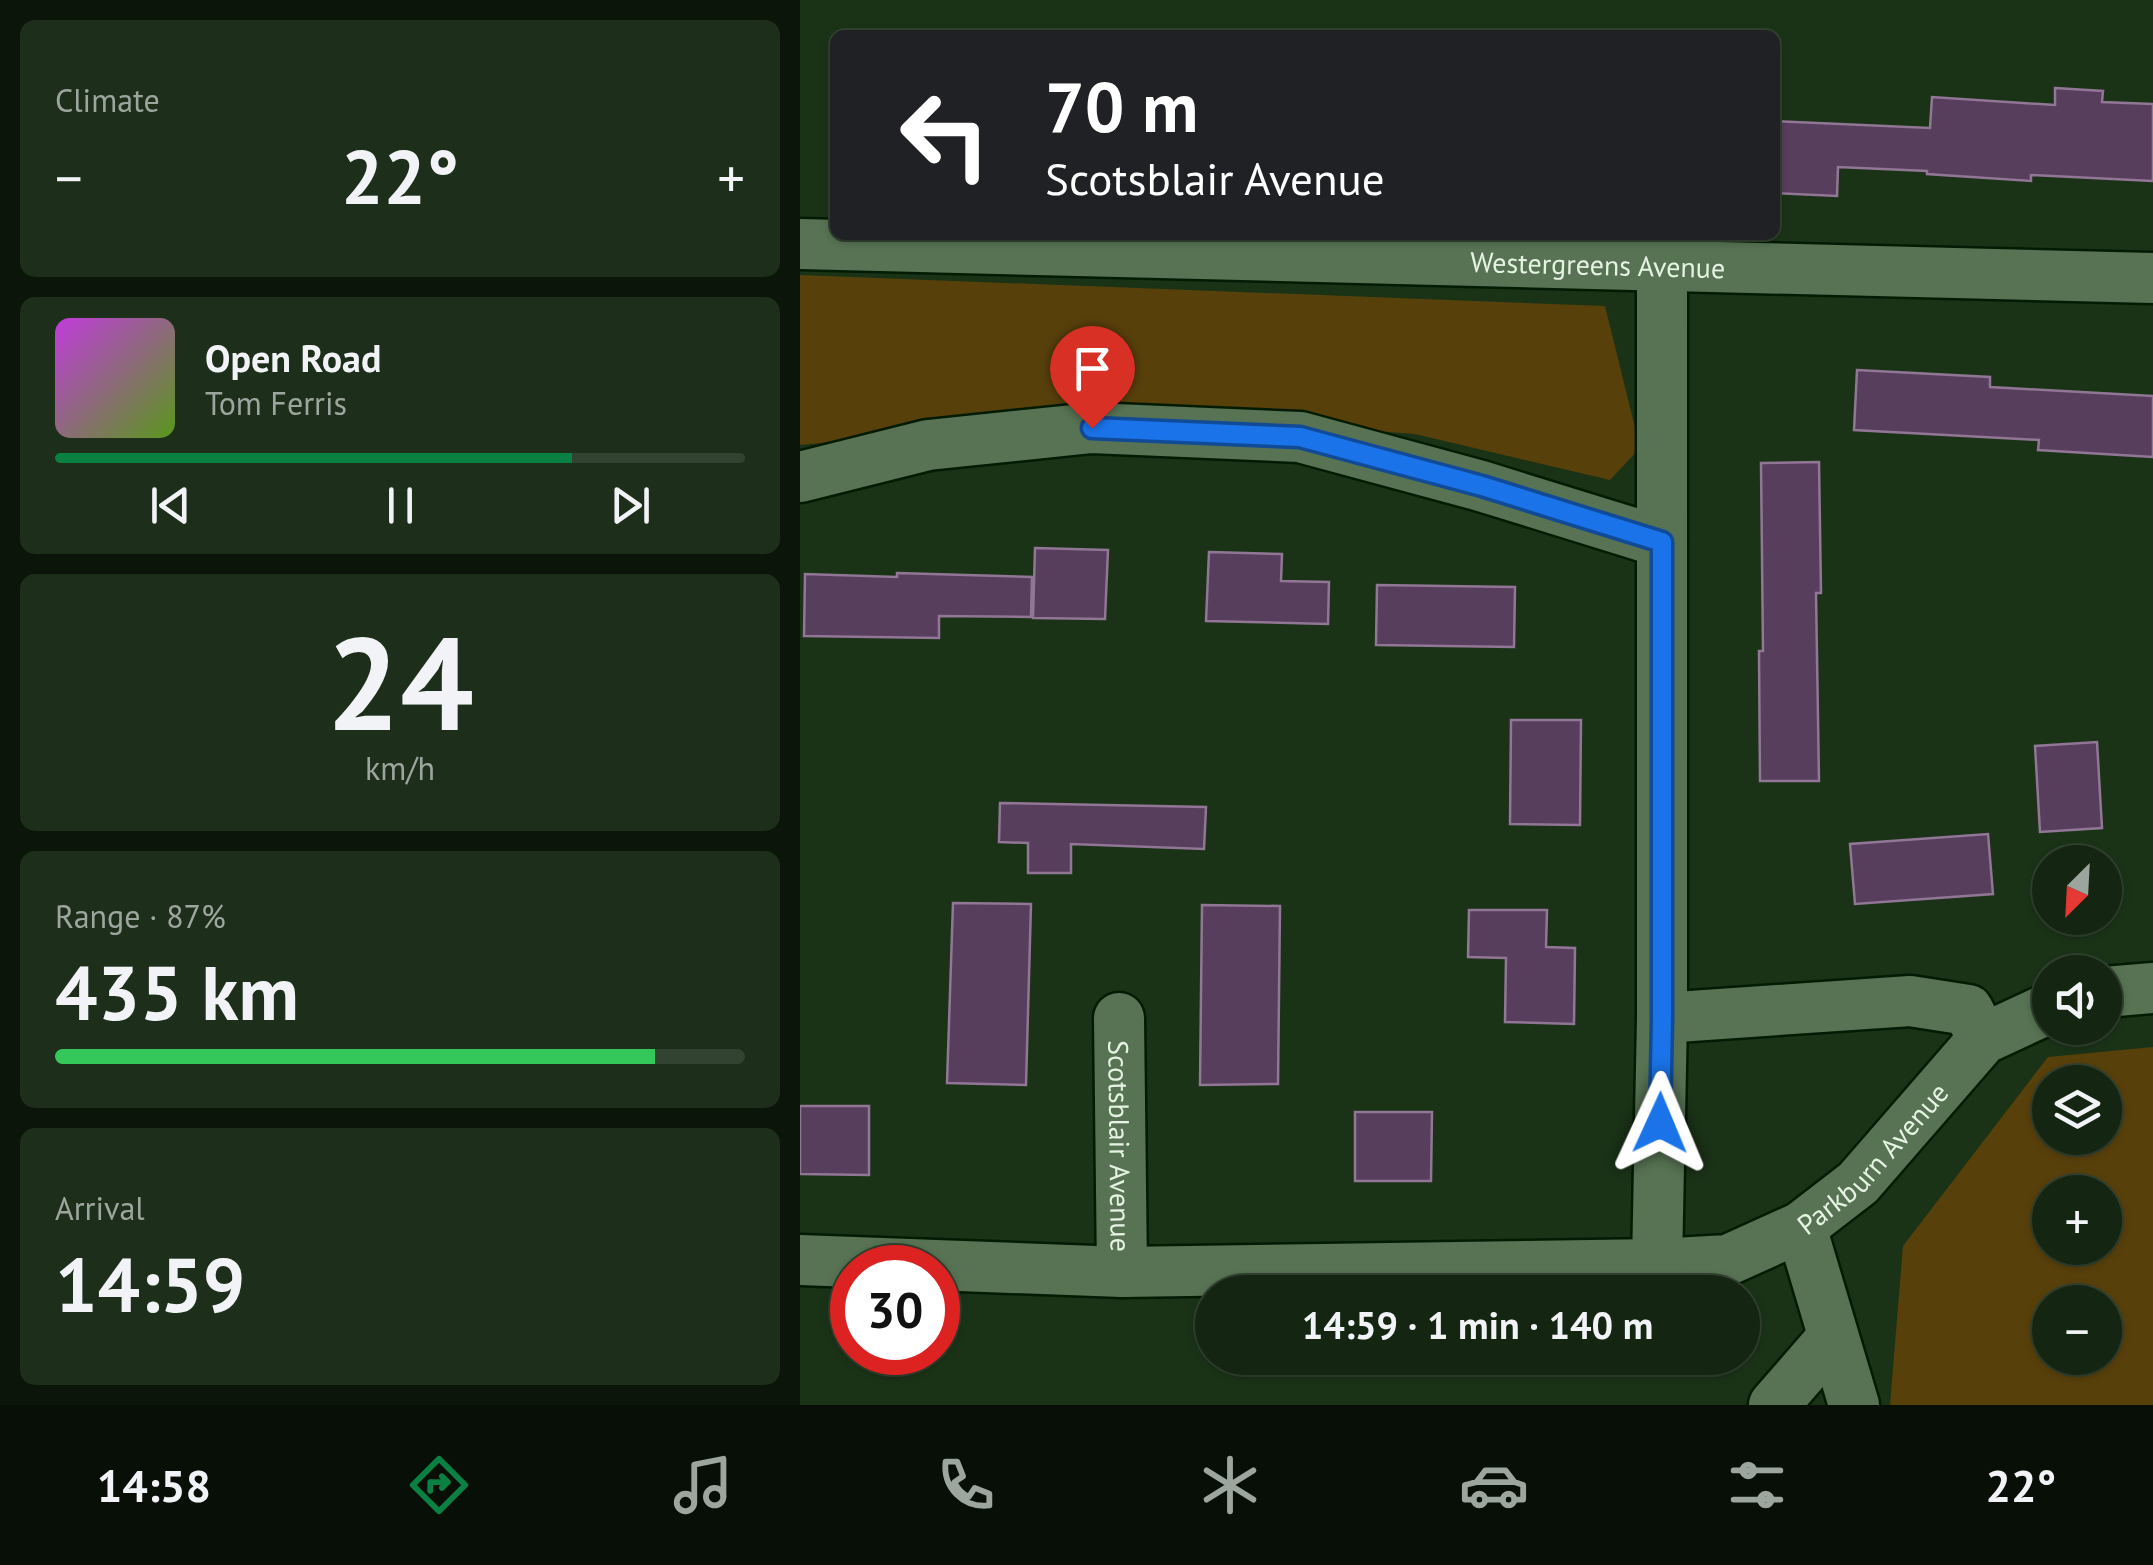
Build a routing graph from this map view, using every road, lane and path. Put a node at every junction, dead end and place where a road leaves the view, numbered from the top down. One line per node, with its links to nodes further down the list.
1 (800, 244): 2 (street, Westergreens Avenue)
2 (1662, 265): 3 (street, Westergreens Avenue); 5 (street)
3 (2153, 278)
4 (800, 478): 5 (street)
5 (1662, 542): 10 (street)
6 (2153, 988): 7 (street)
7 (2122, 991)
8 (2032, 1016): 11 (street, Parkburn Avenue)
9 (1119, 1018): 15 (street, Scotsblair Avenue)
10 (1662, 1018): 11 (street); 14 (street)
11 (1983, 1038): 12 (street, Parkburn Avenue)
12 (1801, 1227): 14 (street, Scotsblair Avenue); 16 (street, Parkburn Avenue)
13 (800, 1260): 15 (street, Scotsblair Avenue)
14 (1657, 1264): 15 (street, Scotsblair Avenue)
15 (1122, 1272)
16 (1833, 1337): 17 (street); 18 (street, Parkburn Avenue)
17 (1774, 1405)
18 (1854, 1405)

